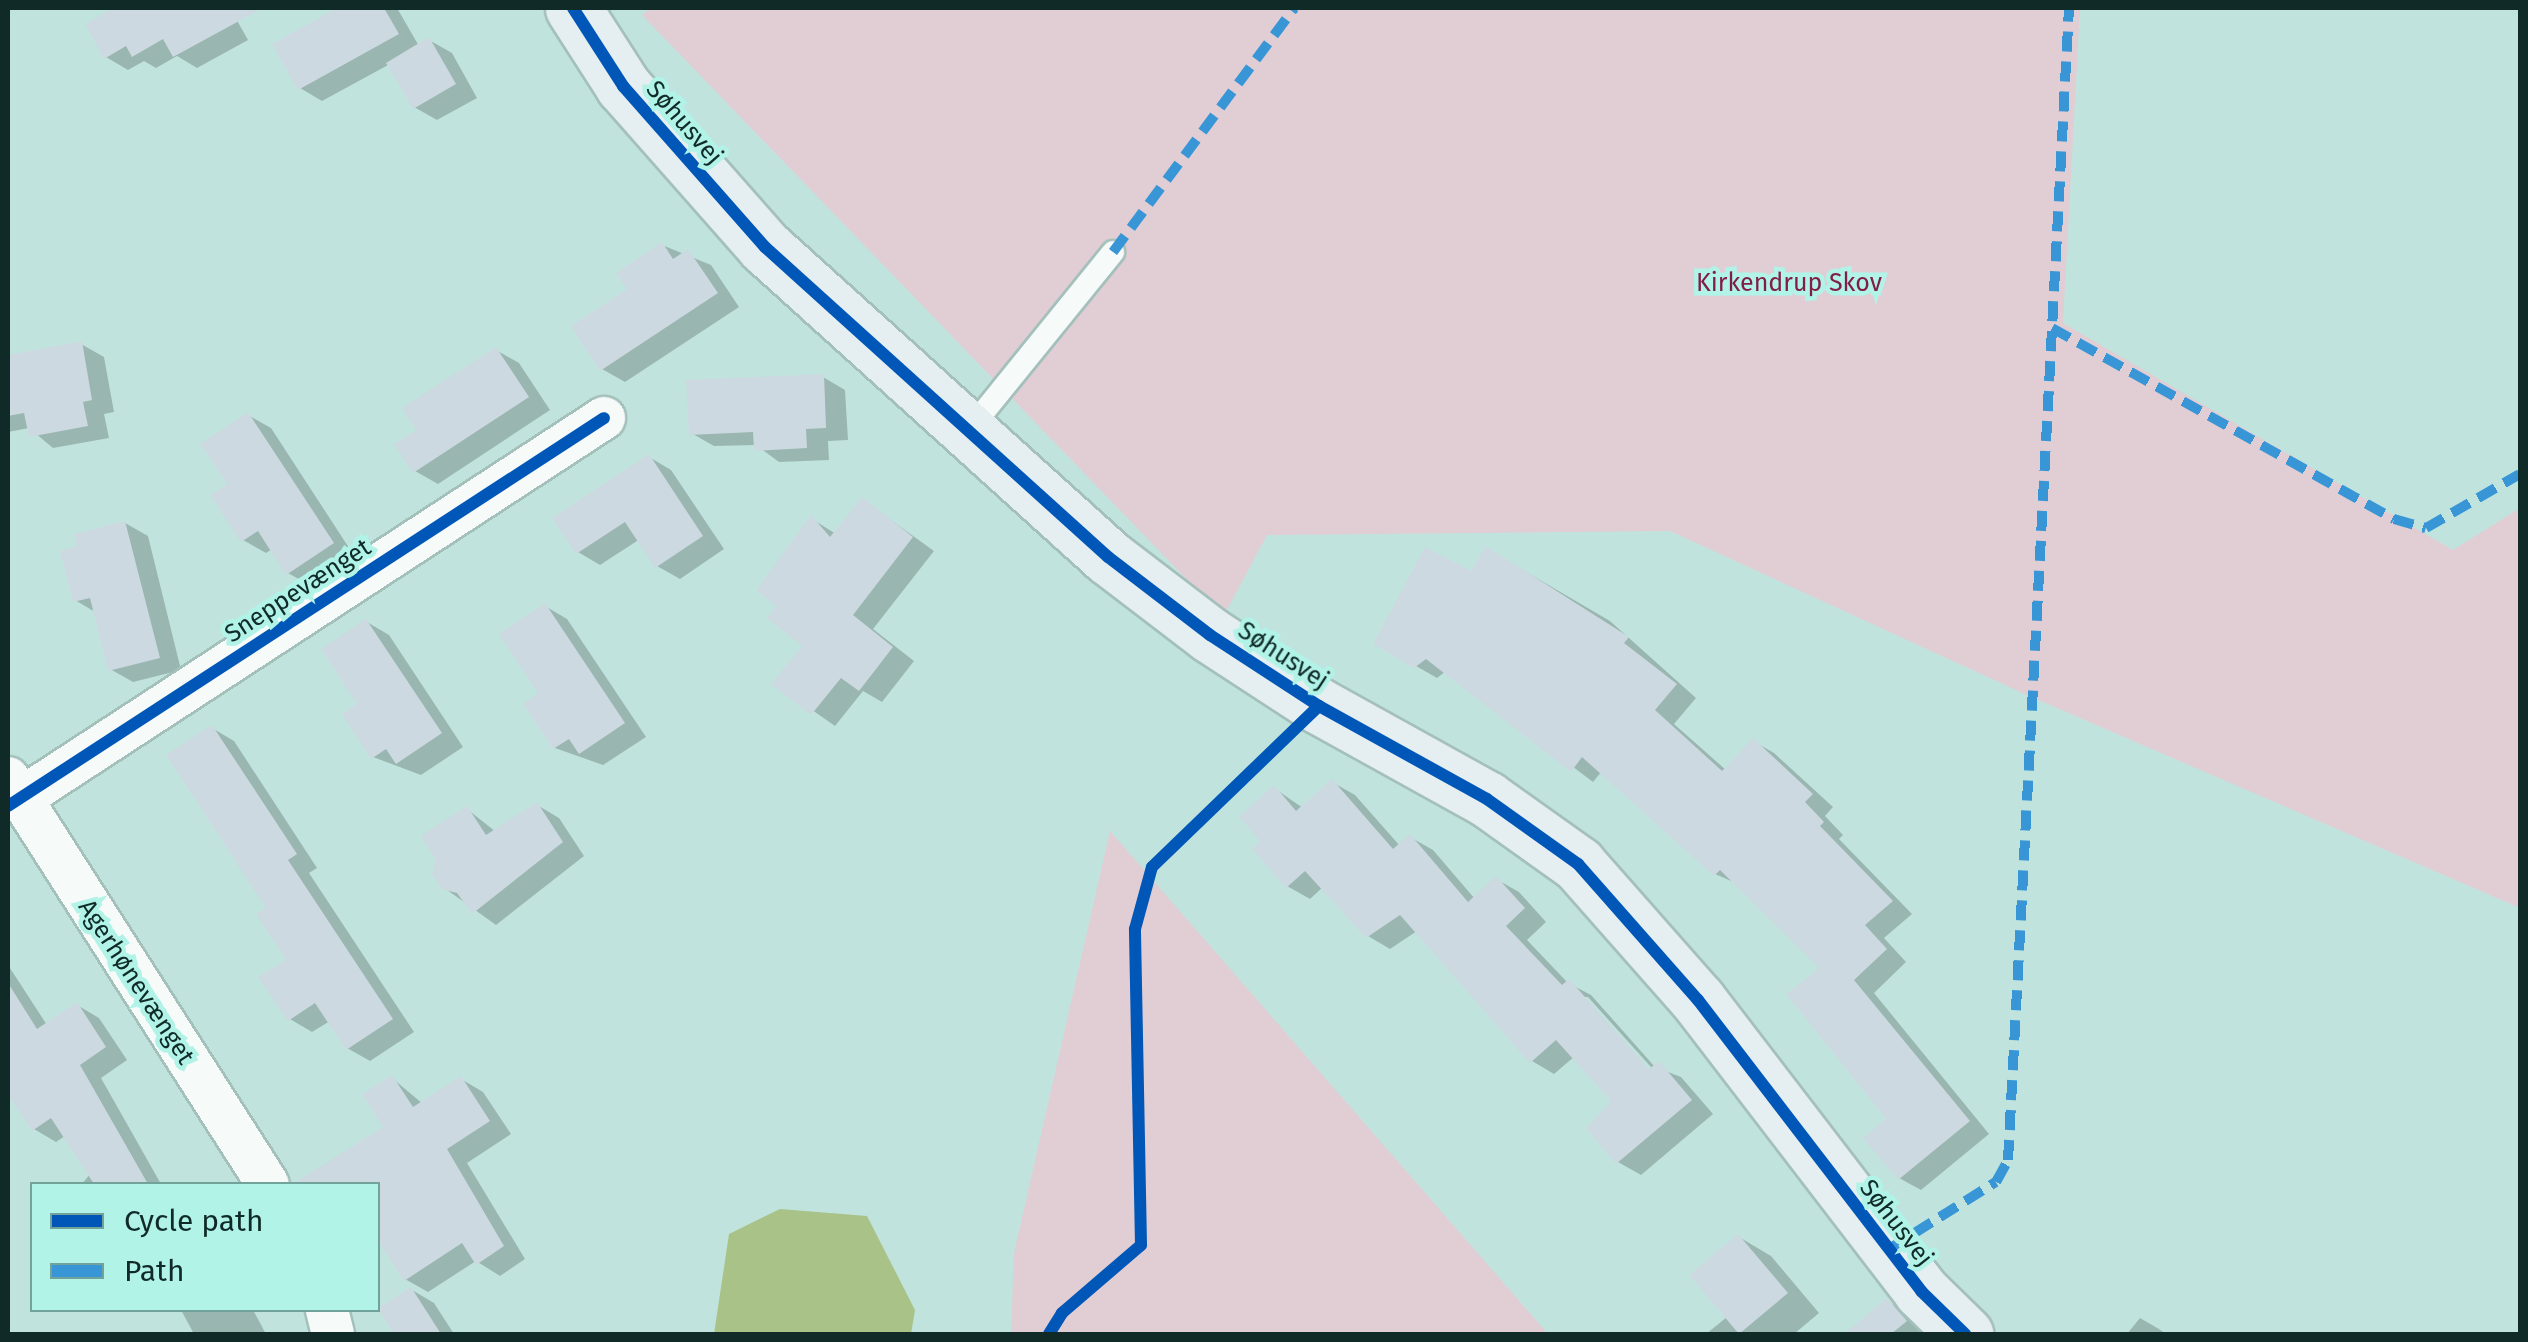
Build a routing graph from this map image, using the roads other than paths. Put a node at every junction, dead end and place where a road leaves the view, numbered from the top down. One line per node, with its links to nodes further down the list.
1 (572, 8): 4 (street, Søhusvej)
2 (1113, 252): 4 (lane)
3 (604, 418): 5 (street, Sneppevænget)
4 (969, 430): 7 (street, Søhusvej)
5 (12, 789): 6 (street, Agerhønevænget)
6 (267, 1182)
7 (1965, 1334)

